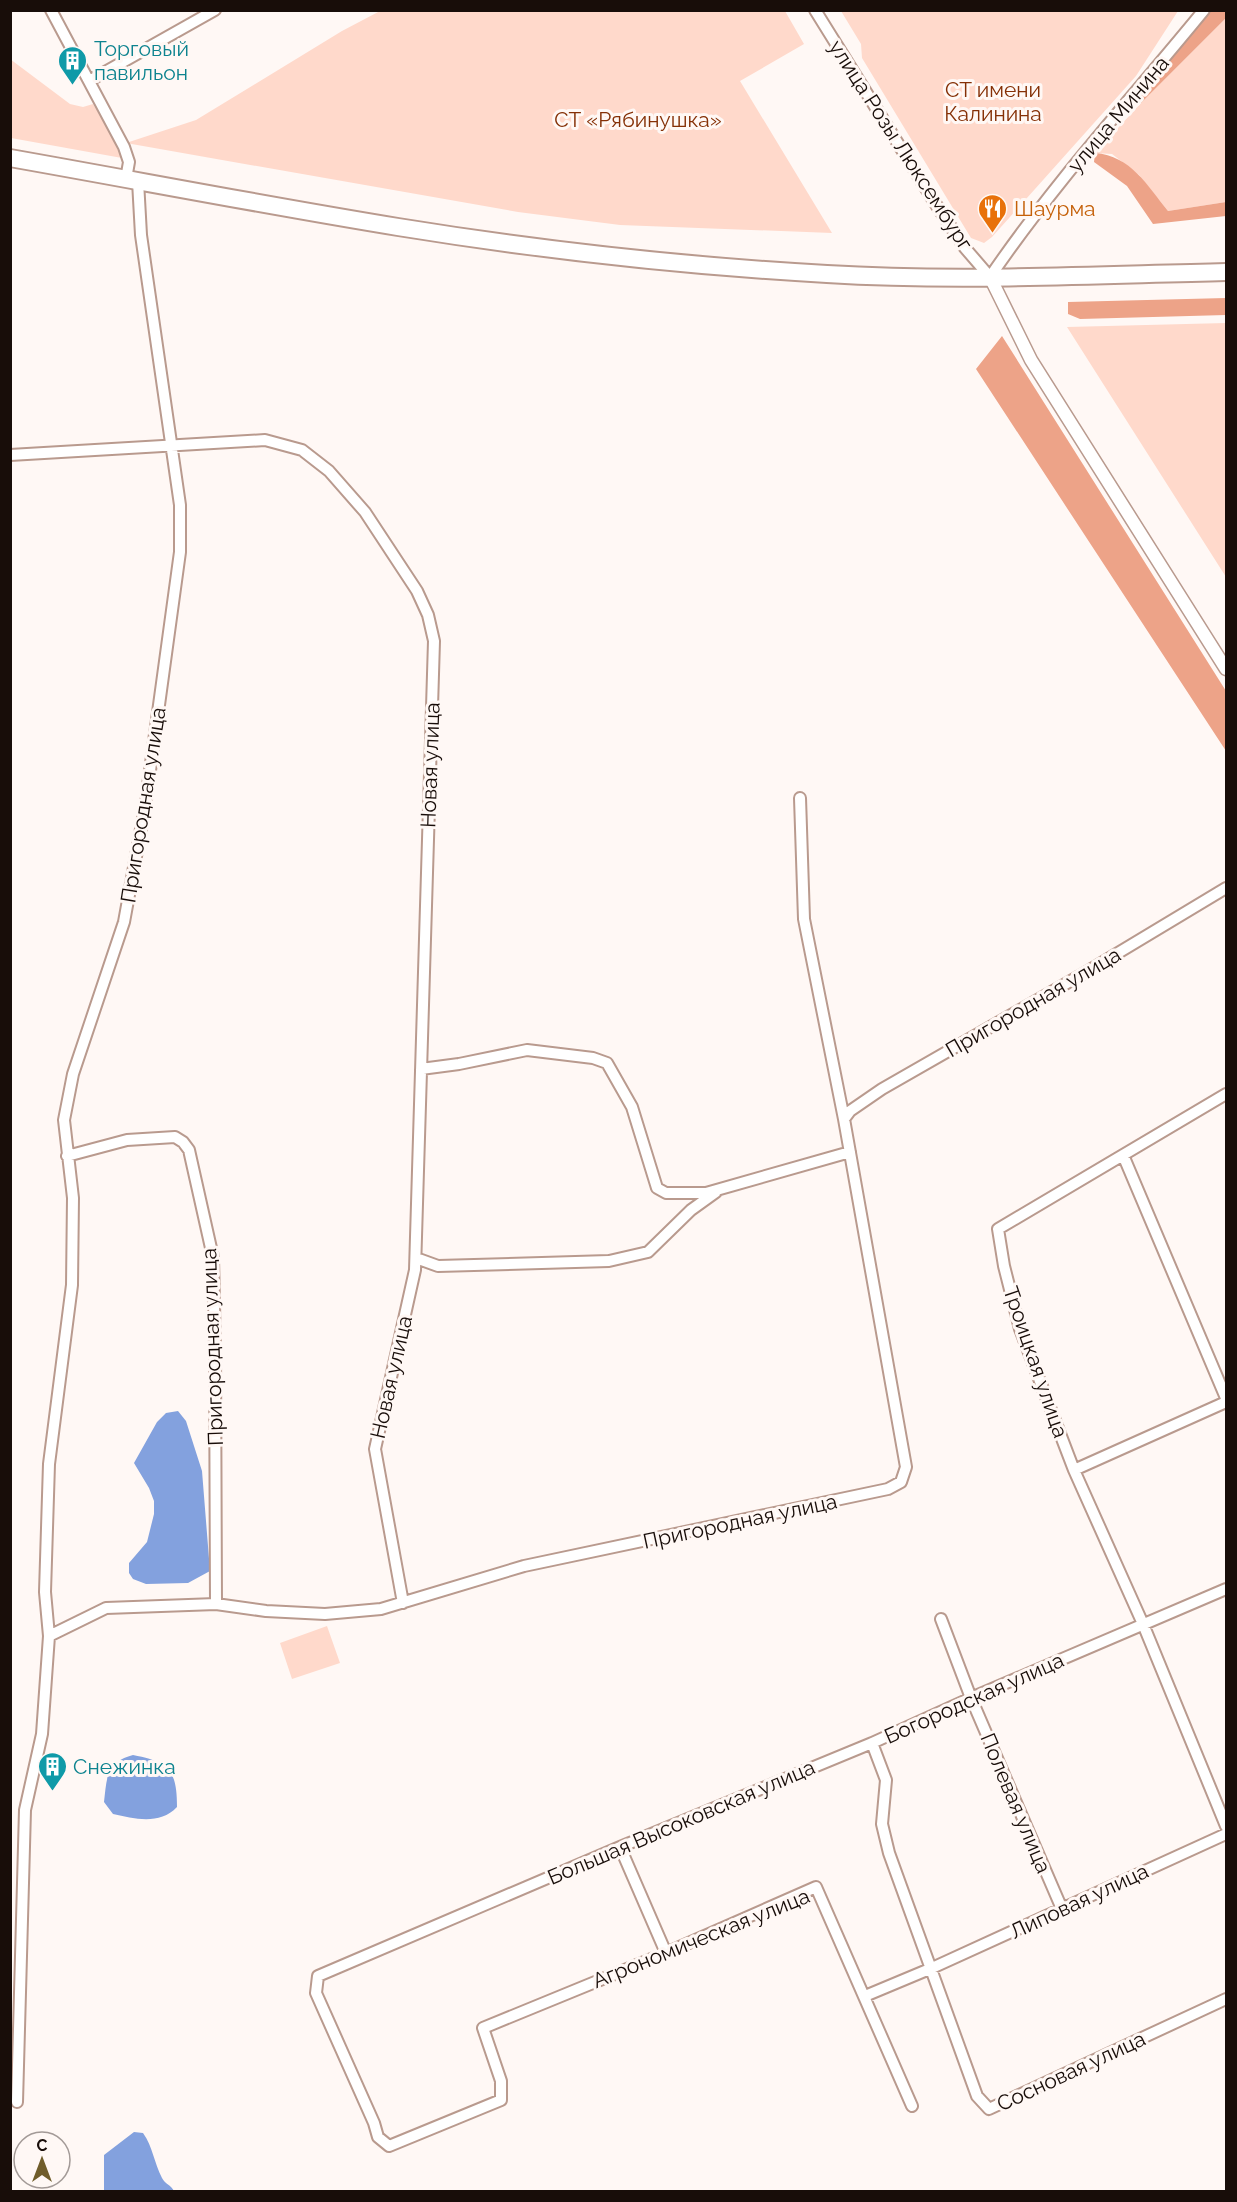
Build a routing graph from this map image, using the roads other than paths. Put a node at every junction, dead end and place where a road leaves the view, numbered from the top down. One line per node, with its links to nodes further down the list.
1 (51, 10): 5 (street, Пригородная улица)
2 (215, 10): 5 (street)
3 (815, 10): 9 (street, улица Розы Люксембург)
4 (1204, 10): 9 (street, улица Минина)
5 (89, 81): 7 (street, Пригородная улица)
6 (10, 158): 7 (main road)
7 (132, 180): 9 (main road); 10 (street, Пригородная улица)
8 (1227, 272): 9 (main road)
9 (990, 277): 12 (street)
10 (171, 446): 11 (street, Новая улица); 15 (street, Новая улица); 19 (street, Пригородная улица)
11 (10, 455)
12 (1227, 669)
13 (800, 798): 17 (street, Пригородная улица)
14 (1227, 888): 17 (street, Пригородная улица)
15 (421, 1069): 21 (street); 22 (street, Новая улица)
16 (1227, 1094): 20 (street, Троицкая улица)
17 (844, 1119): 18 (street, Пригородная улица)
18 (850, 1152): 21 (street); 26 (street, Пригородная улица)
19 (67, 1155): 27 (street, Пригородная улица); 30 (street, Пригородная улица)
20 (1124, 1155): 23 (street); 24 (street, Троицкая улица)
21 (721, 1189): 22 (street)
22 (416, 1258): 26 (street, Новая улица)
23 (1227, 1400): 24 (street)
24 (1074, 1470): 29 (street, Троицкая улица)
25 (1227, 1589): 29 (street, Богородская улица)
26 (403, 1603): 27 (street, Пригородная улица)
27 (216, 1604): 30 (street, Пригородная улица)
28 (941, 1619): 31 (street, Полевая улица)
29 (1143, 1624): 31 (street, Богородская улица); 33 (street)
30 (49, 1636): 42 (street, Пригородная улица)
31 (970, 1698): 32 (street, Богородская улица); 36 (street, Полевая улица)
32 (872, 1743): 35 (street, Большая Высоковская улица); 38 (street, Богородская улица)
33 (1227, 1826)
34 (1227, 1834): 36 (street, Липовая улица)
35 (620, 1847): 37 (street); 41 (street, Большая Высоковская улица)
36 (1062, 1909): 38 (street, Липовая улица)
37 (666, 1953): 39 (street, Агрономическая улица); 41 (street, Агрономическая улица)
38 (932, 1968): 39 (street, Липовая улица); 40 (street, Сосновая улица)
39 (865, 1996): 43 (street, Агрономическая улица)
40 (1227, 1999)
41 (534, 2006)
42 (18, 2102)
43 (912, 2106)

